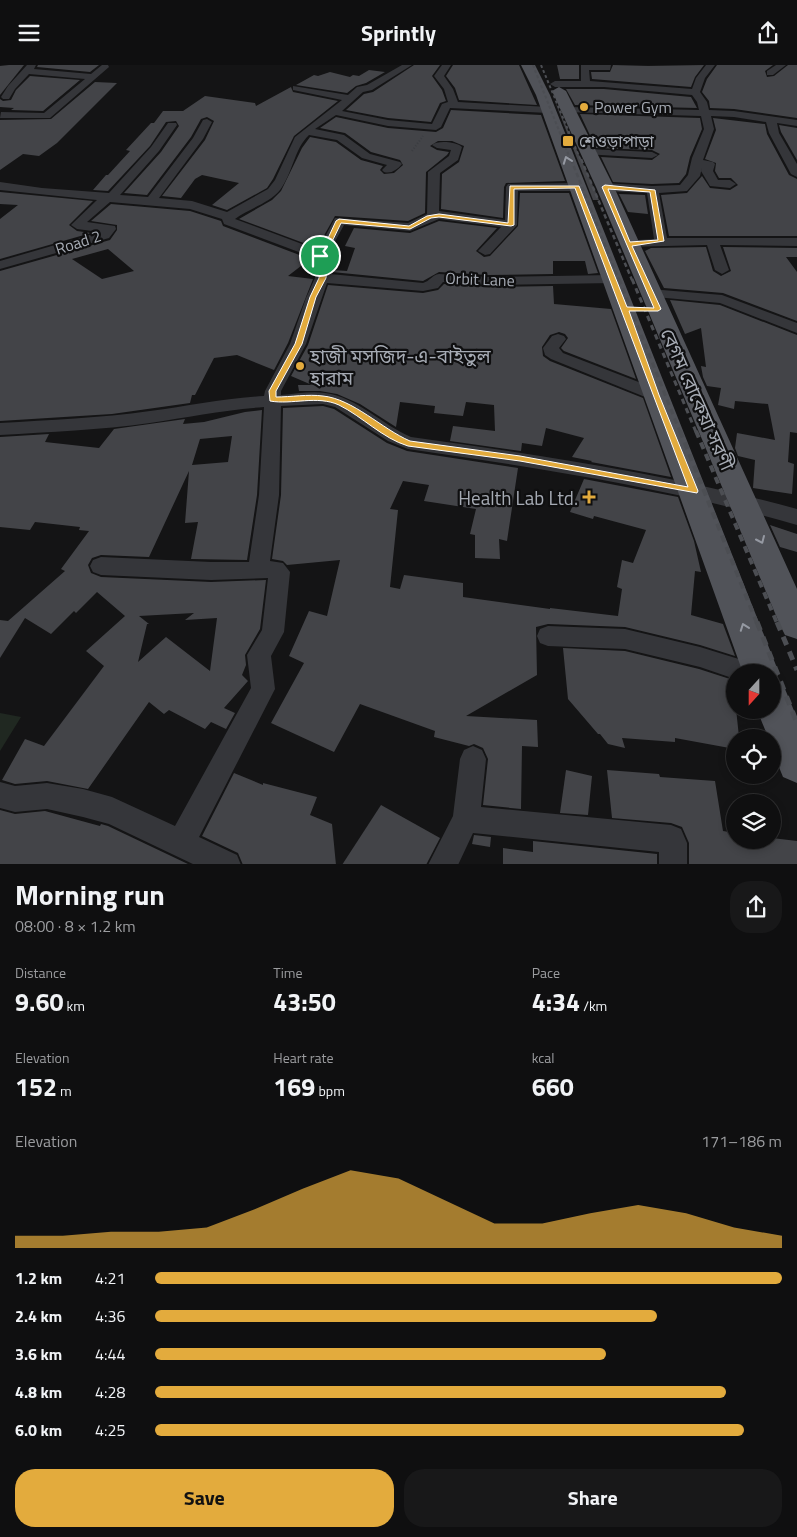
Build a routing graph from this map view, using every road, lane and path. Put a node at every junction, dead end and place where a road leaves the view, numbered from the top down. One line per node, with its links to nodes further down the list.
1 (408, 65): 16 (street)
2 (447, 65): 17 (street)
3 (528, 65): 18 (main road)
4 (607, 65): 12 (street)
5 (711, 65): 14 (street)
6 (782, 65): 9 (street)
7 (106, 67): 11 (street)
8 (29, 68): 11 (street); 15 (street)
9 (770, 73)
10 (551, 74): 12 (street); 18 (main road, বেগম রোকেয়া সরণী)
11 (94, 77): 21 (street)
12 (586, 83): 14 (street)
13 (296, 88): 16 (street)
14 (695, 91): 20 (street)
15 (3, 97): 21 (street)
16 (349, 98): 19 (street)
17 (453, 105): 18 (street); 26 (street)
18 (558, 110): 20 (street); 30 (main road, বেগম রোকেয়া সরণী); 39 (main road, বেগম রোকেয়া সরণী, one-way to 18)
19 (334, 112): 26 (street); 27 (street)
20 (705, 113): 22 (street); 33 (street)
21 (0, 116)
22 (771, 120): 24 (street); 32 (street)
23 (207, 122): 44 (street)
24 (797, 123)
25 (172, 125): 43 (street)
26 (428, 127): 29 (path)
27 (307, 131): 34 (street); 46 (street)
28 (437, 145): 45 (street)
29 (412, 151)
30 (588, 152): 31 (street); 40 (main road, বেগম রোকেয়া সরণী)
31 (652, 155)
32 (791, 156): 35 (street)
33 (697, 163): 36 (street); 41 (street)
34 (388, 170)
35 (797, 174)
36 (730, 184)
37 (0, 186): 38 (street)
38 (13, 187): 42 (street); 43 (street)
39 (577, 187): 47 (street); 57 (main road, বেগম রোকেয়া সরণী)
40 (605, 187): 41 (street); 51 (main road, বেগম রোকেয়া সরণী)
41 (652, 190): 48 (street)
42 (0, 197)
43 (110, 197): 44 (street); 54 (street, Road 2)
44 (152, 200): 46 (street)
45 (433, 215): 47 (street); 53 (street)
46 (228, 217): 53 (street)
47 (511, 225): 52 (street)
48 (661, 241): 49 (street); 51 (street)
49 (712, 241): 50 (street); 55 (street)
50 (797, 242)
51 (628, 244): 58 (main road, বেগম রোকেয়া সরণী)
52 (485, 251)
53 (320, 256): 56 (street)
54 (0, 265)
55 (722, 270)
56 (322, 278): 57 (street, Orbit Lane); 63 (street)
57 (613, 279): 59 (main road, বেগম রোকেয়া সরণী)
58 (654, 301): 59 (main road); 60 (street); 66 (main road, বেগম রোকেয়া সরণী)
59 (625, 309): 62 (main road, বেগম রোকেয়া সরণী)
60 (797, 328)
61 (558, 339): 62 (street)
62 (654, 390): 65 (main road, বেগম রোকেয়া সরণী)
63 (272, 400): 64 (street); 65 (street); 69 (street)
64 (0, 429)
65 (694, 491): 66 (street); 72 (main road, বেগম রোকেয়া সরণী, one-way to 65)
66 (744, 501): 67 (street); 70 (main road, বেগম রোকেয়া সরণী, one-way to 70)
67 (797, 517)
68 (101, 566): 69 (street)
69 (258, 569): 79 (street)
70 (797, 625)
71 (548, 636): 73 (street)
72 (759, 664)
73 (726, 665)
74 (779, 719): 76 (main road)
75 (473, 759): 78 (street)
76 (797, 763)
77 (0, 795): 79 (street)
78 (466, 819): 81 (street); 82 (street)
79 (180, 844): 80 (street)
80 (225, 864)
81 (443, 864)
82 (673, 864)

